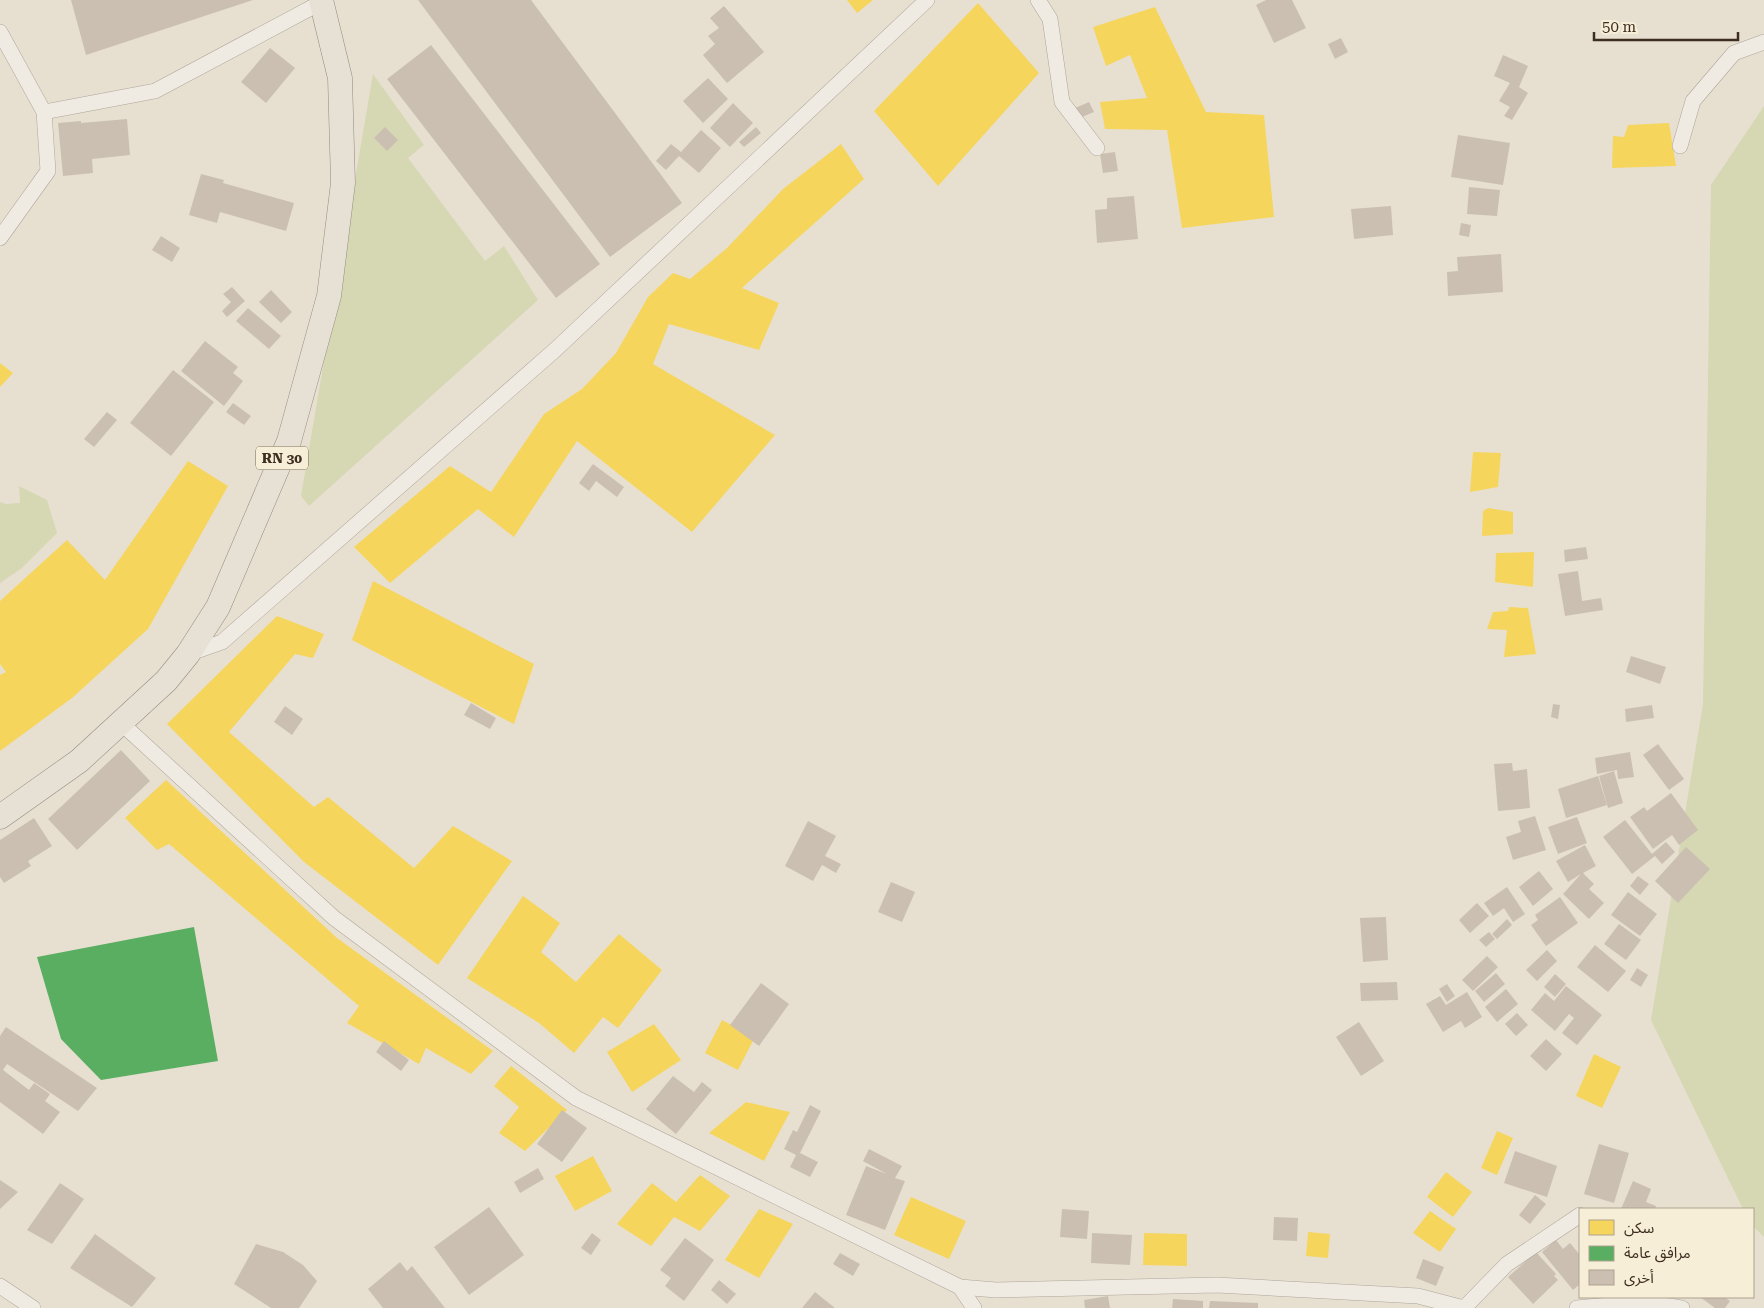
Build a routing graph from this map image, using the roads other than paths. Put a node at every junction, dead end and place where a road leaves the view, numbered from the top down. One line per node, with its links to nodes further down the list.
1 (928, 0): 10 (street)
2 (1038, 0): 8 (street)
3 (321, 1): 6 (street); 10 (main road, RN 30)
4 (0, 32): 6 (street)
5 (1764, 42): 7 (street)
6 (44, 112): 9 (street)
7 (1680, 146)
8 (1097, 148)
9 (0, 238)
10 (188, 654): 11 (main road, RN 30)
11 (121, 723): 12 (main road, RN 30); 15 (street)
12 (0, 817)
13 (1579, 1216): 19 (street)
14 (0, 1286): 17 (street)
15 (960, 1287): 18 (street); 19 (street)
16 (1656, 1300): 20 (street); 21 (street)
17 (33, 1308)
18 (974, 1308)
19 (1464, 1308)
20 (1577, 1308)
21 (1682, 1308)

